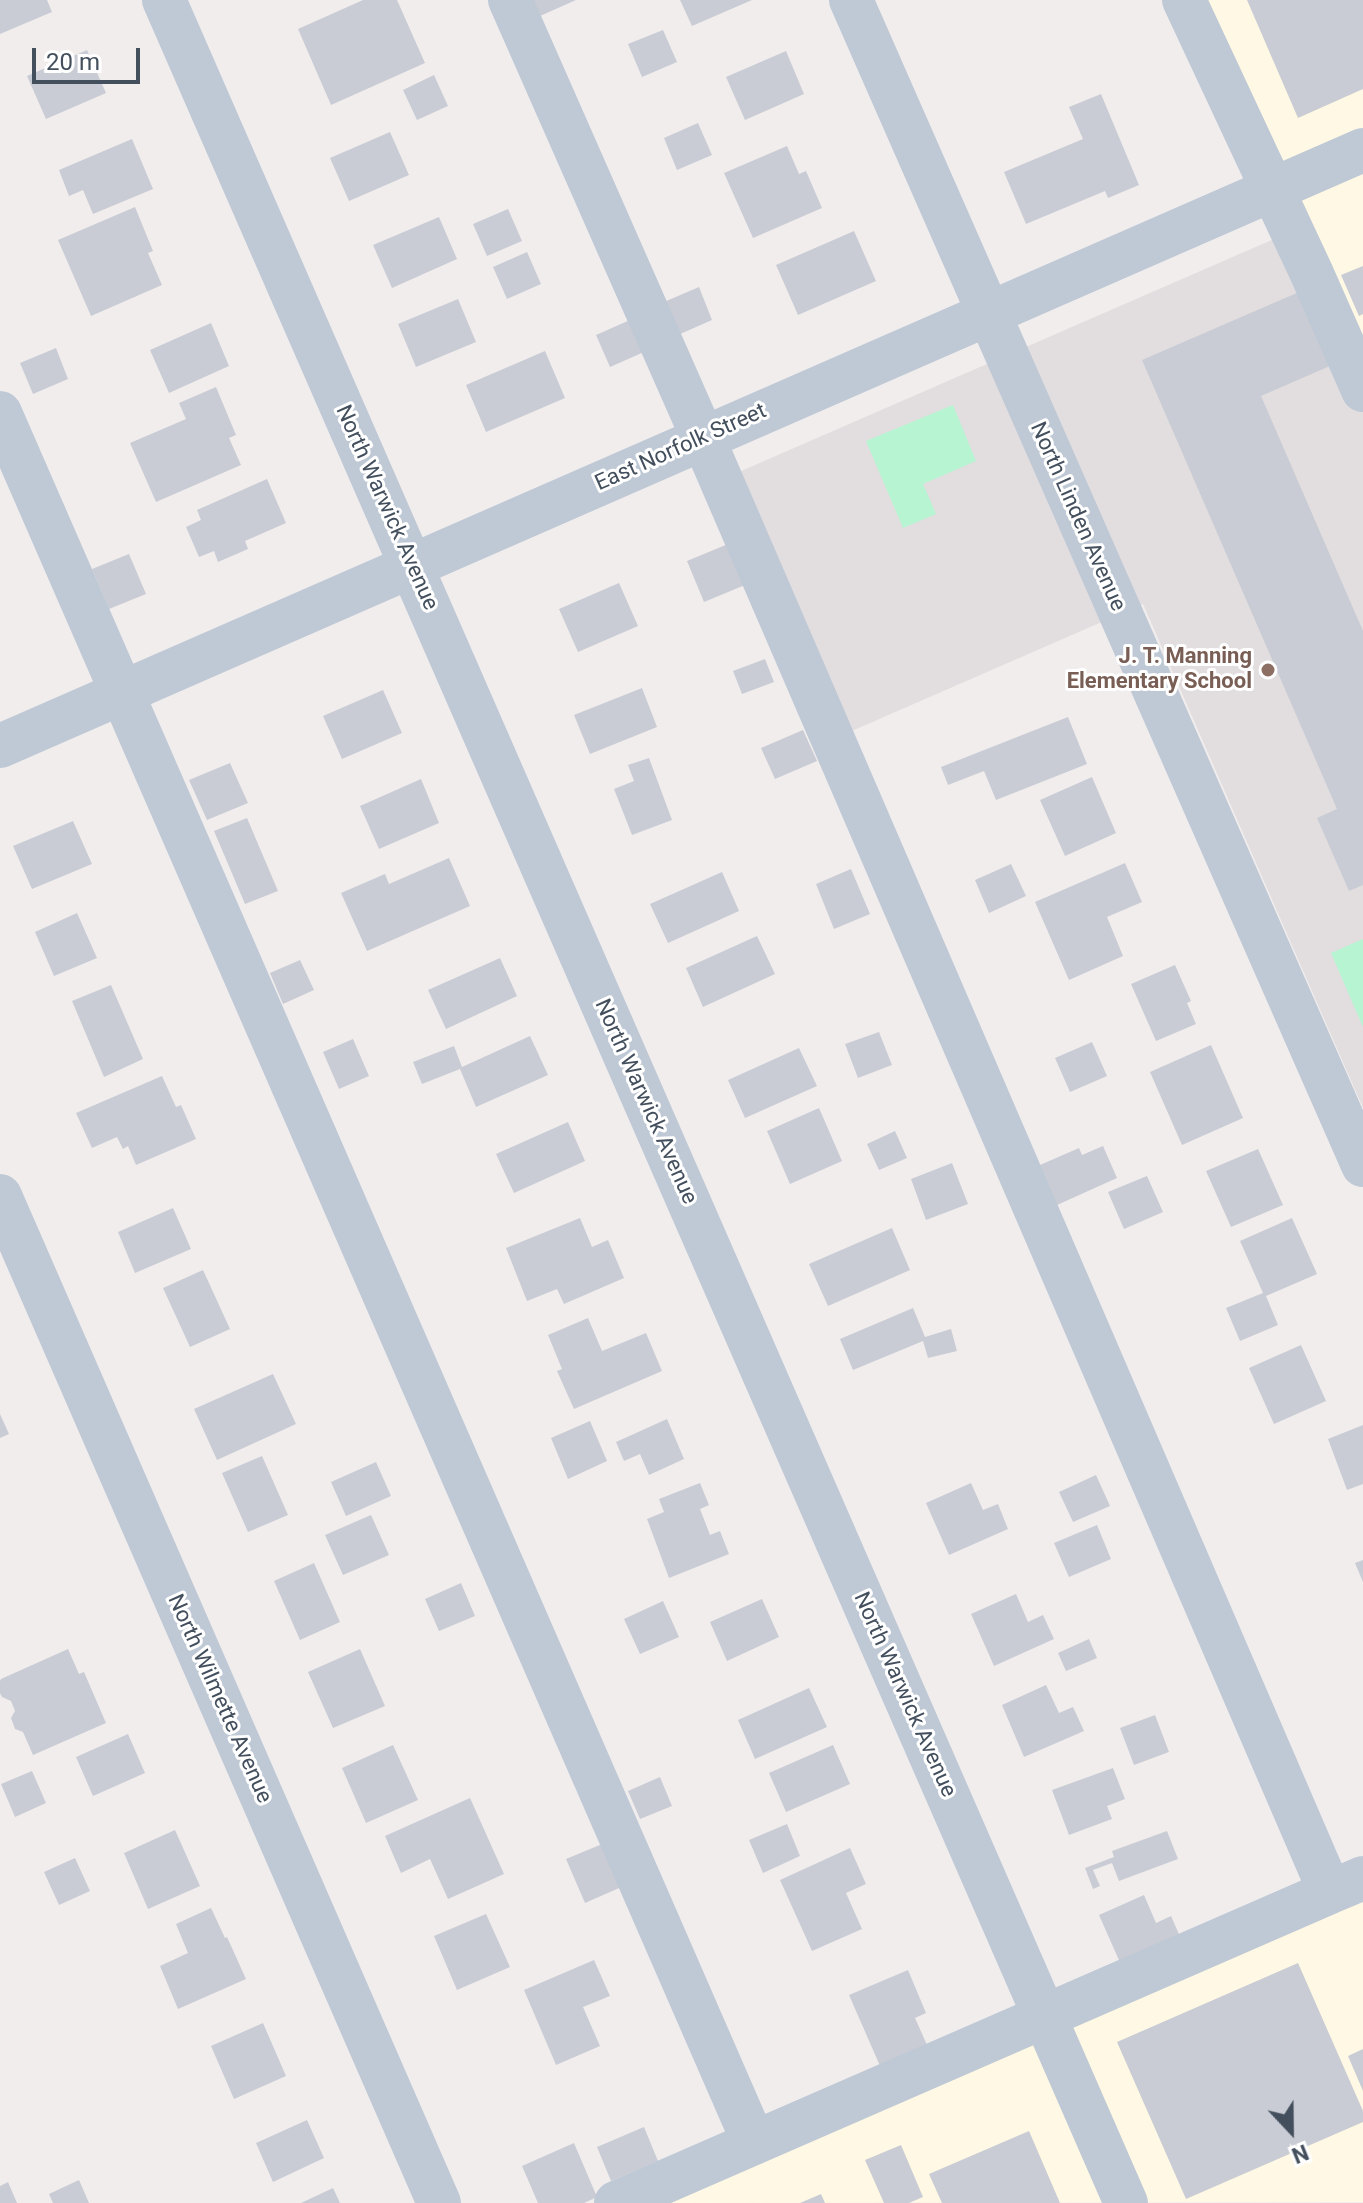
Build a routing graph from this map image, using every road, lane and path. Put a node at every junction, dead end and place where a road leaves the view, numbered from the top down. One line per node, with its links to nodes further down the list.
1 (164, 0): 11 (street, North Warwick Avenue)
2 (510, 0): 10 (street)
3 (851, 0): 7 (street, North Linden Avenue)
4 (1184, 0): 6 (street)
5 (1363, 150): 6 (street, East Norfolk Street)
6 (1271, 190): 7 (street, East Norfolk Street); 8 (street)
7 (988, 314): 10 (street, East Norfolk Street); 14 (street, North Linden Avenue)
8 (1363, 390)
9 (0, 413): 12 (street)
10 (703, 438): 11 (street, East Norfolk Street); 16 (street)
11 (411, 566): 12 (street, East Norfolk Street); 17 (street, North Warwick Avenue)
12 (123, 691): 13 (street, East Norfolk Street); 18 (street)
13 (0, 746)
14 (1363, 1165)
15 (0, 1196): 19 (street, North Wilmette Avenue)
16 (1346, 1885): 17 (street)
17 (1044, 2016): 18 (street); 21 (street, North Warwick Avenue)
18 (754, 2143): 20 (street)
19 (439, 2203)
20 (616, 2203)
21 (1126, 2203)

